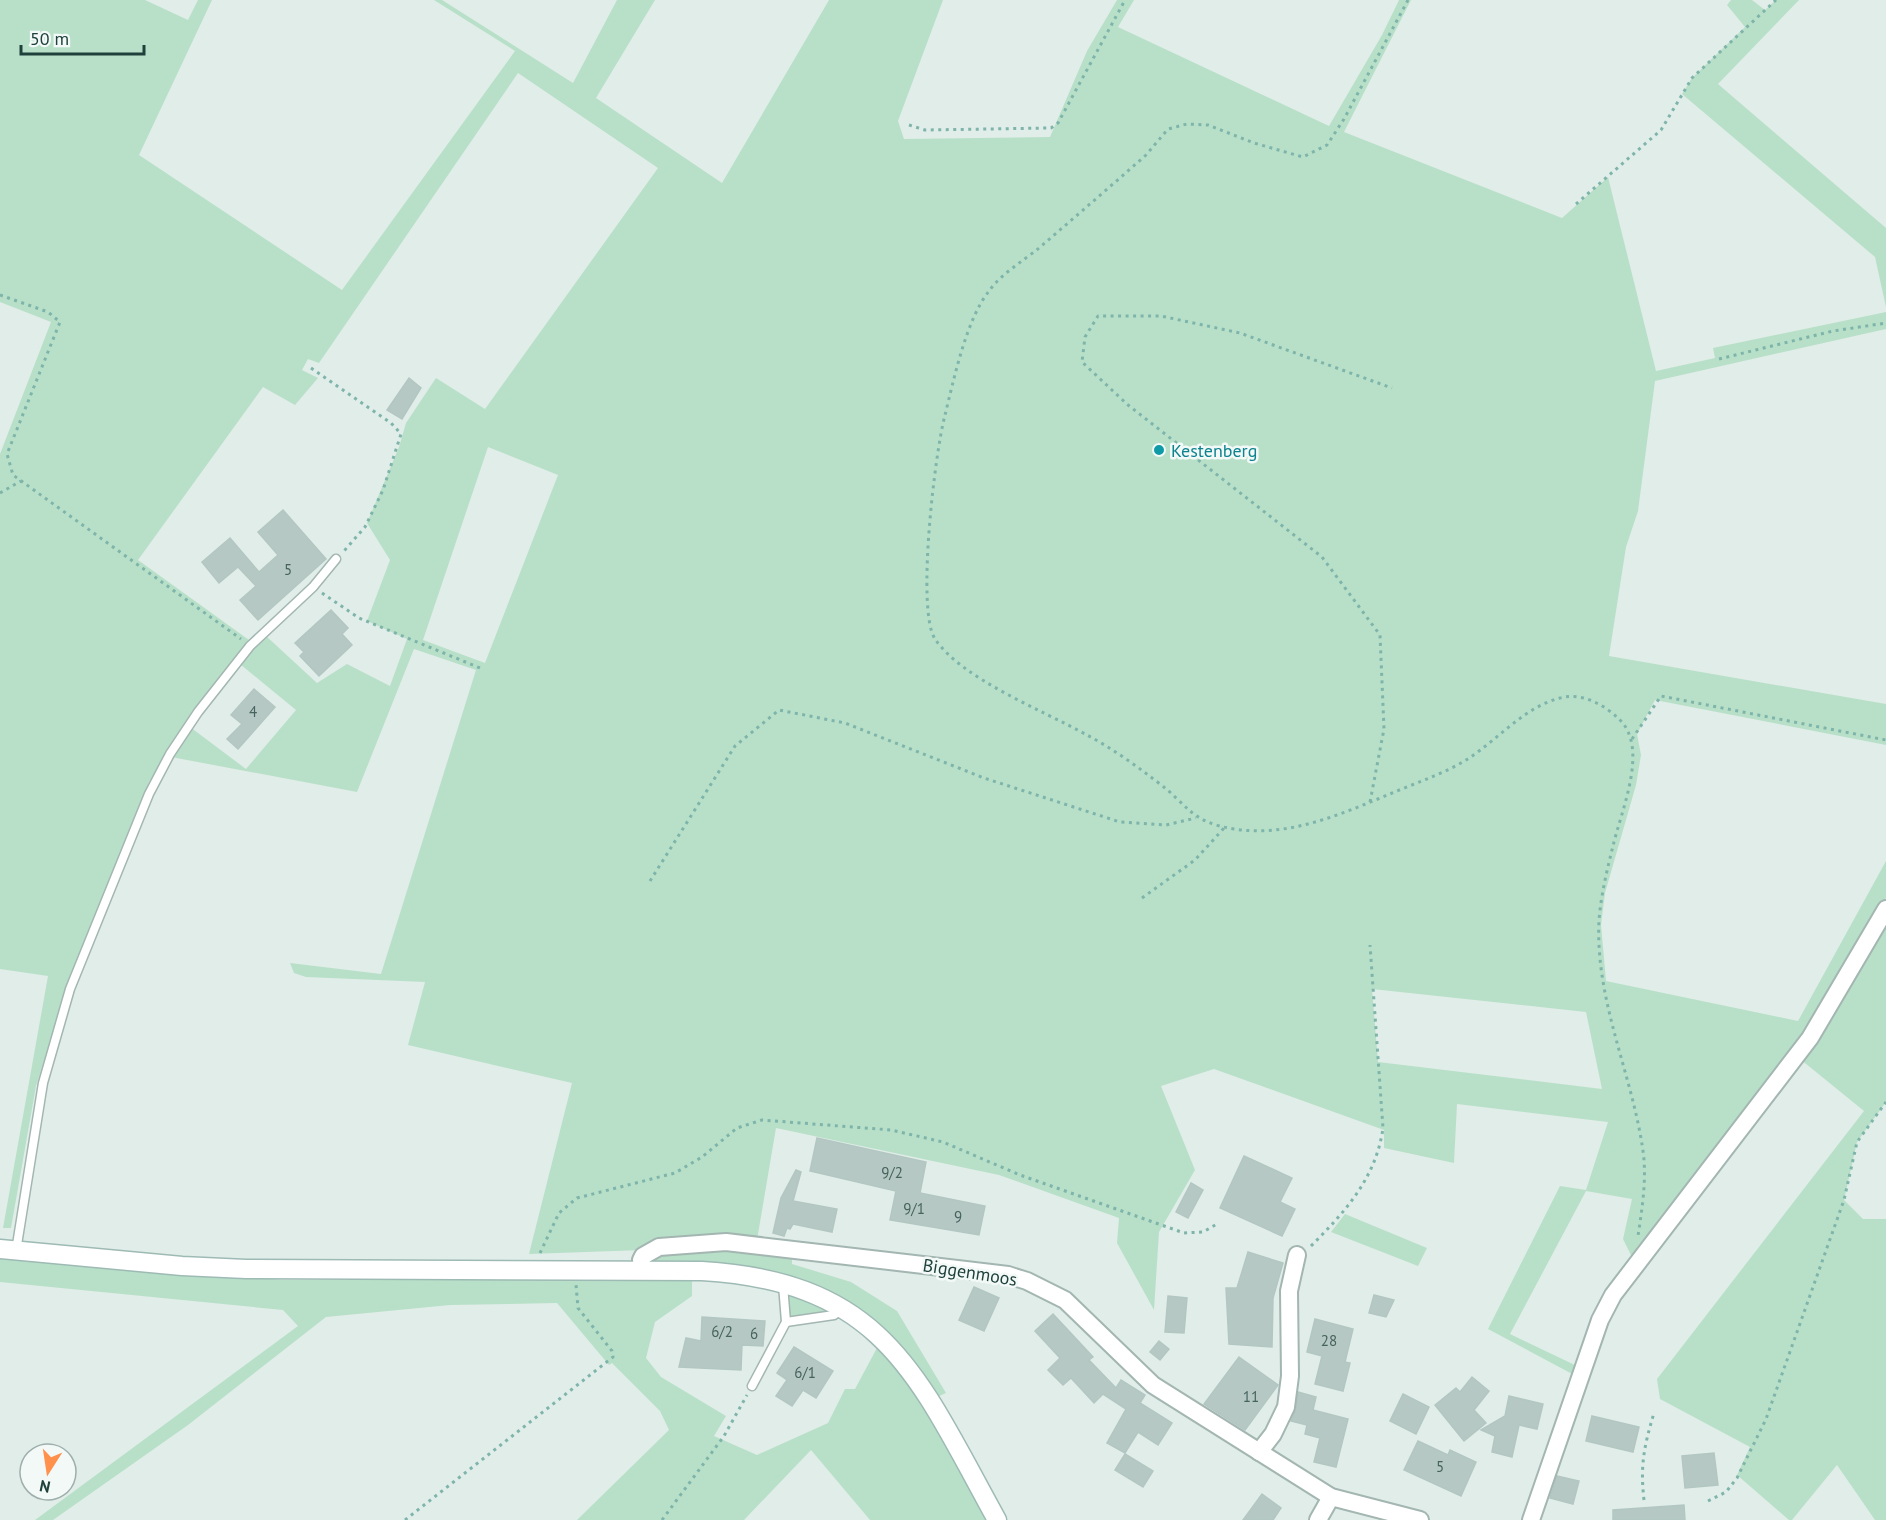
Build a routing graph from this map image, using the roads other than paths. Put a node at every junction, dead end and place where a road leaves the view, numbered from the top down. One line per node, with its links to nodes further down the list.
1 (336, 559): 3 (lane)
2 (1886, 909): 15 (street)
3 (8, 1250): 5 (main road)
4 (1297, 1255): 10 (street)
5 (644, 1271): 6 (main road); 10 (street, Biggenmoos)
6 (784, 1282): 7 (main road); 8 (lane)
7 (843, 1308): 8 (lane); 12 (main road)
8 (786, 1322): 9 (lane)
9 (752, 1386)
10 (1259, 1452): 11 (street, Biggenmoos)
11 (1331, 1497): 13 (street); 14 (street, Biggenmoos)
12 (997, 1520)
13 (1318, 1520)
14 (1420, 1520)
15 (1531, 1520)

